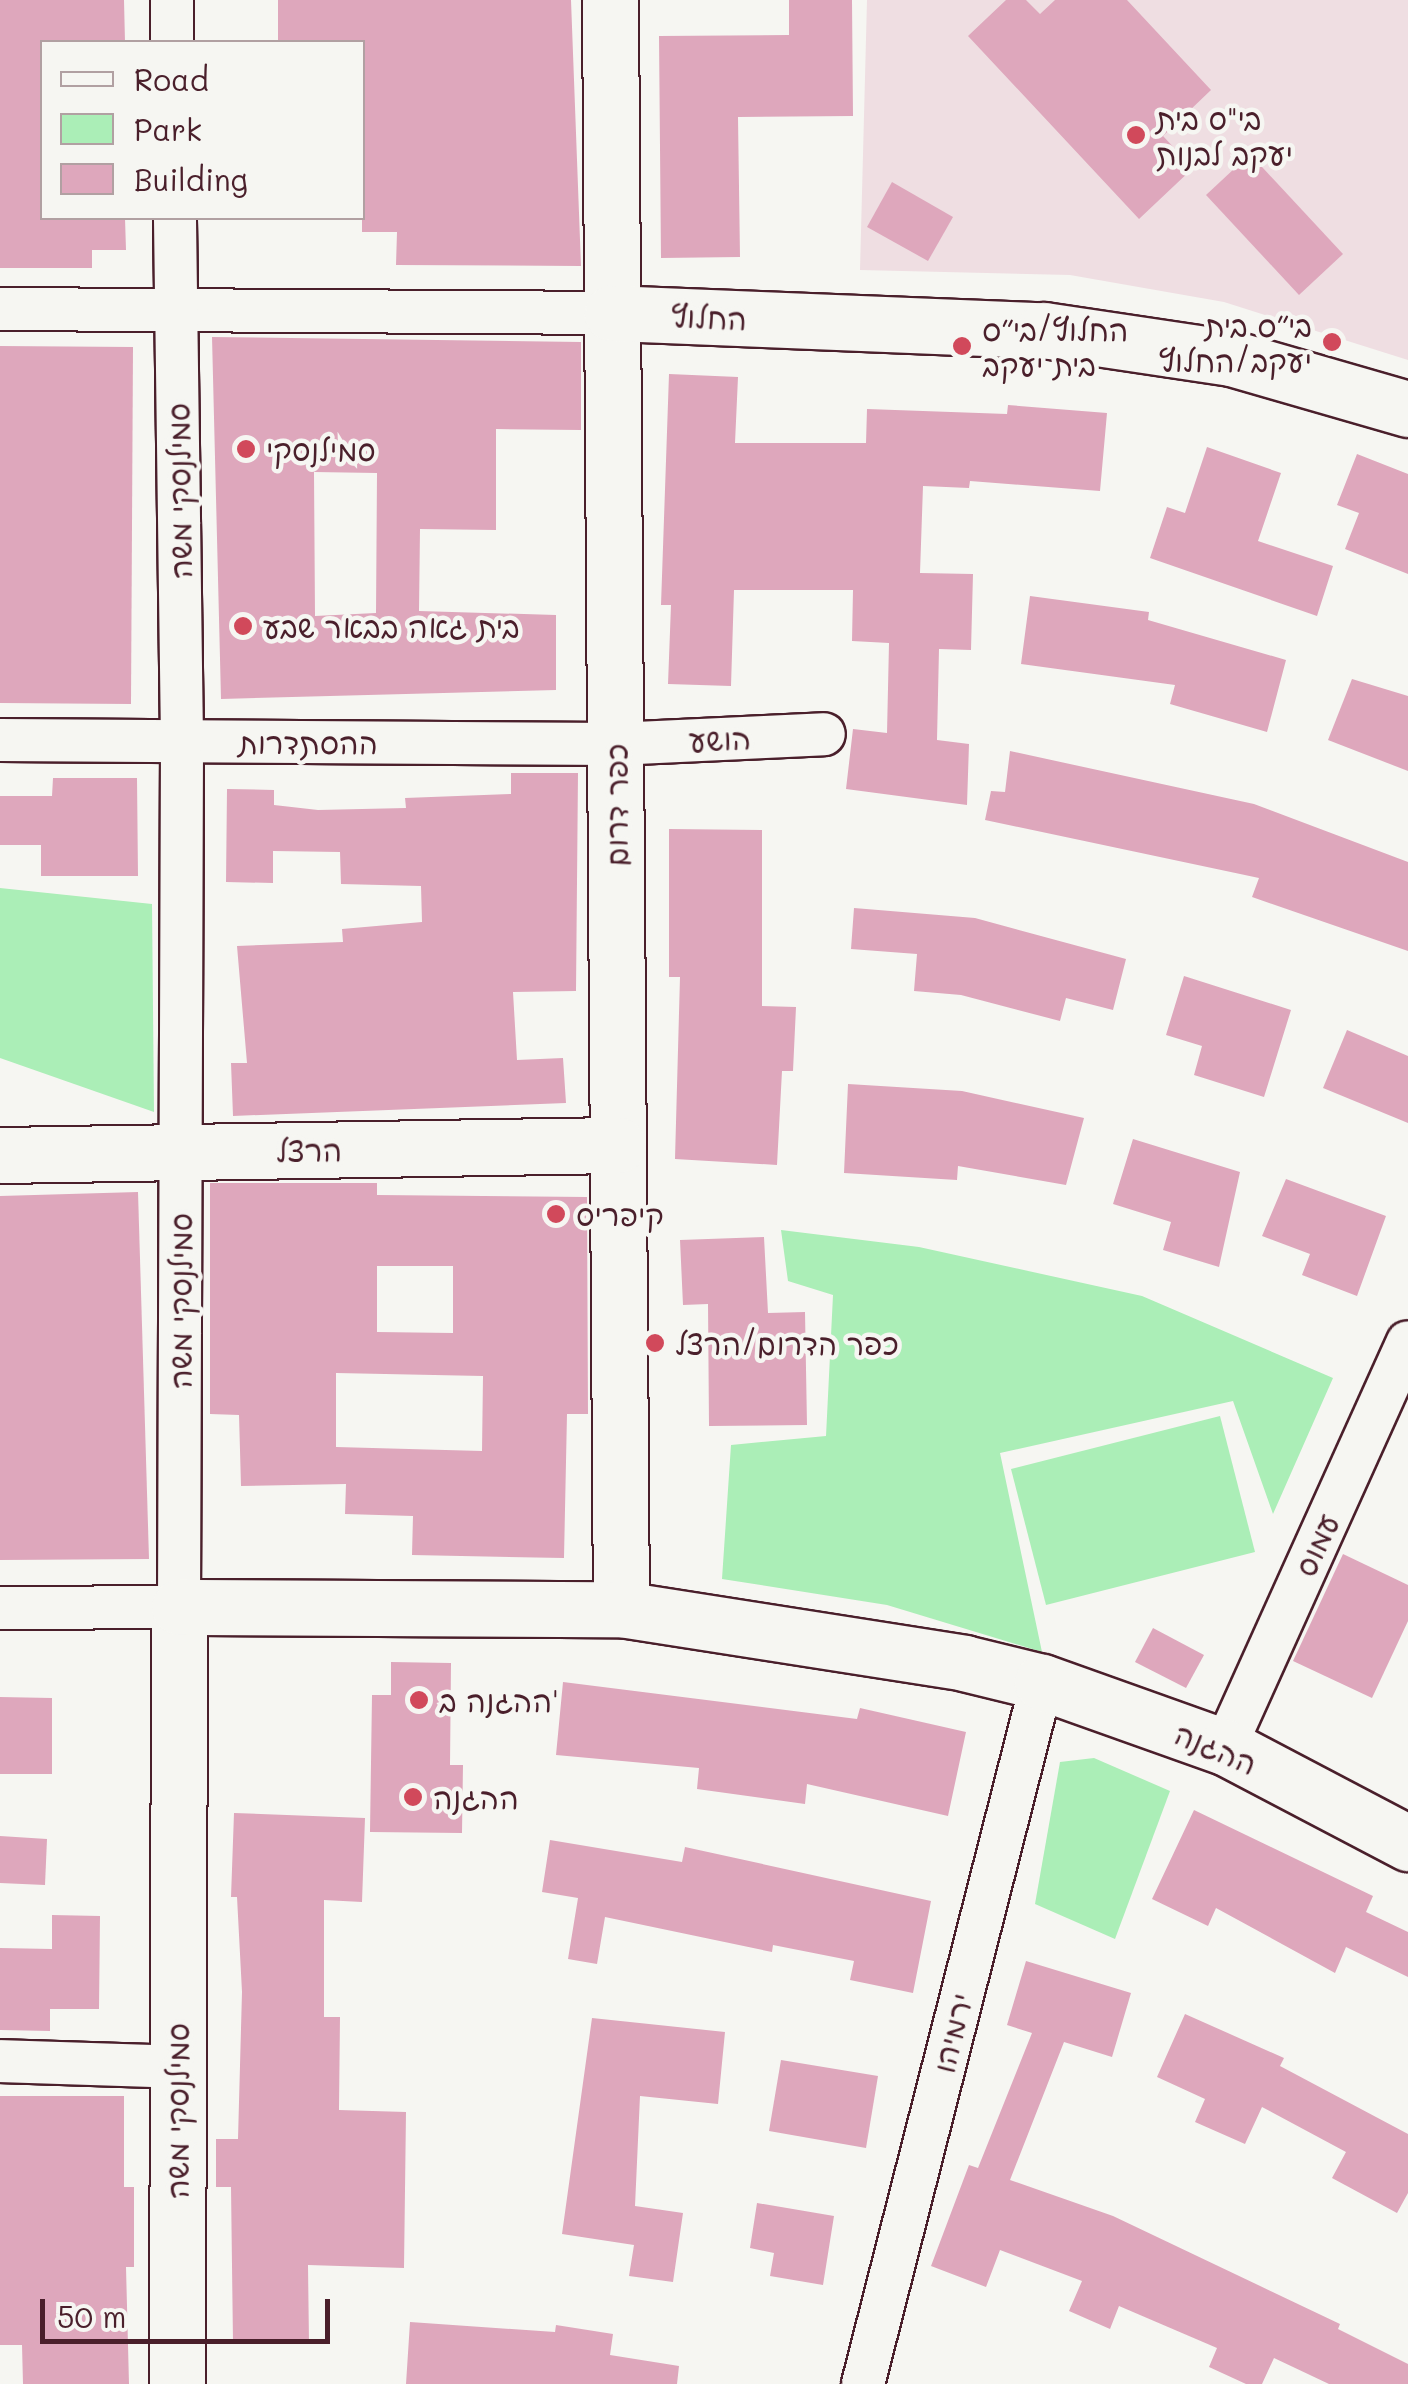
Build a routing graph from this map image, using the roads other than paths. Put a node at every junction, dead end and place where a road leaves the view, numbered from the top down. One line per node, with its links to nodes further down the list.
1 (172, 0): 3 (street)
2 (610, 0): 7 (street, כפר דרום)
3 (172, 40)
4 (175, 220): 6 (street, סמילנסקי משה)
5 (0, 309): 6 (street, החלוץ)
6 (176, 310): 7 (street, החלוץ); 11 (street, סמילנסקי משה)
7 (612, 314): 8 (street, החלוץ); 12 (street, כפר דרום)
8 (1408, 409)
9 (824, 734): 12 (street, הושע)
10 (0, 740): 11 (street, ההסתדרות)
11 (182, 741): 12 (street, ההסתדרות); 14 (street, סמילנסקי משה)
12 (615, 744): 13 (street, כפר דרום)
13 (618, 1145): 14 (street, הרצל); 19 (street, כפר דרום)
14 (180, 1152): 15 (street, הרצל); 17 (street, סמילנסקי משה)
15 (0, 1155)
16 (1408, 1342): 21 (street, עמוס)
17 (179, 1607): 18 (street, ההגנה); 19 (street, ההגנה); 24 (street, סמילנסקי משה)
18 (0, 1608)
19 (621, 1610): 20 (street, ההגנה)
20 (1042, 1682): 21 (street, ההגנה); 26 (street, ירמיהו)
21 (1225, 1747): 22 (street, ההגנה)
22 (1408, 1843)
23 (0, 2061): 24 (street)
24 (178, 2067): 25 (street, סמילנסקי משה)
25 (176, 2384)
26 (863, 2384)

